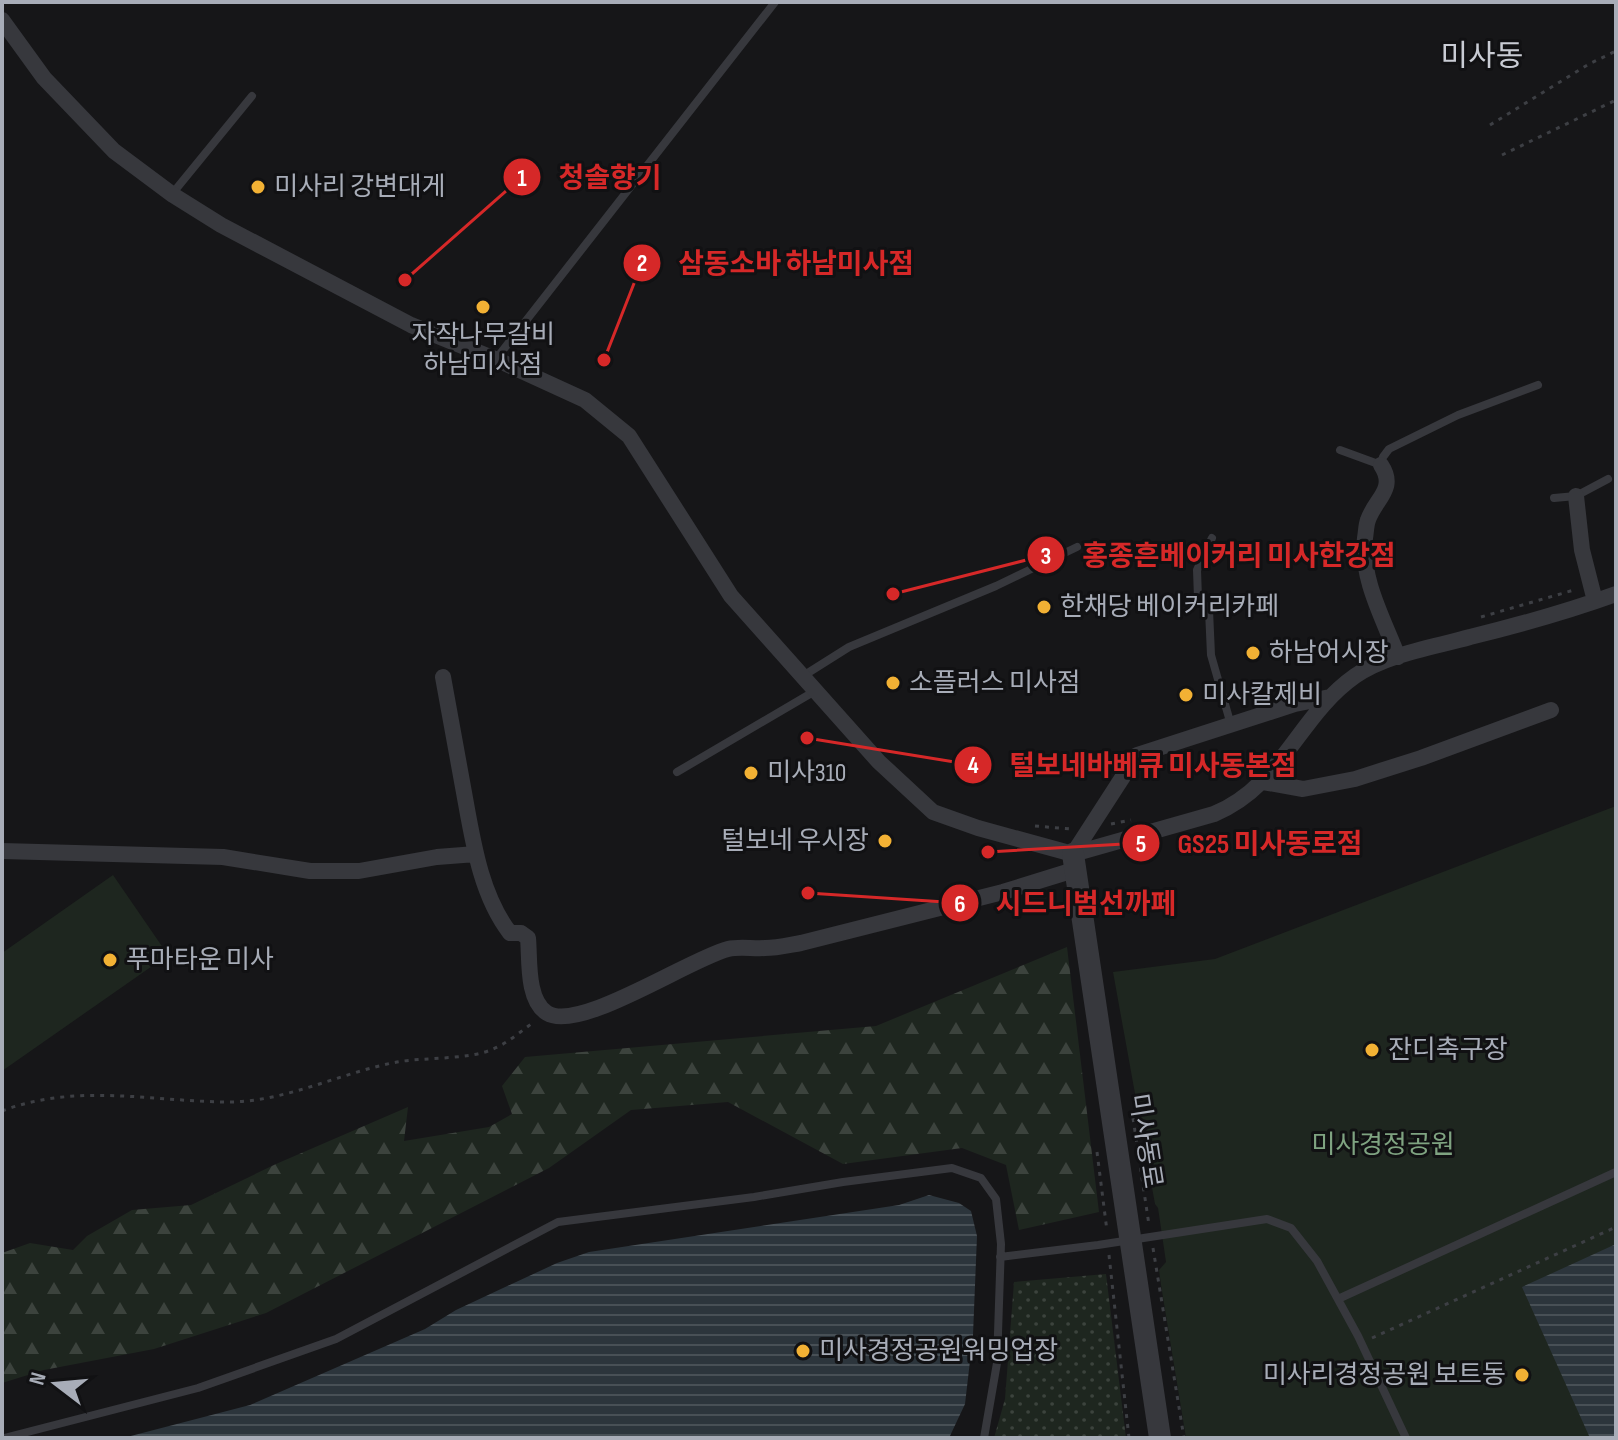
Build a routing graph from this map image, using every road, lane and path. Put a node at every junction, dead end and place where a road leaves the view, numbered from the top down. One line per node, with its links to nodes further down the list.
1 (775, 2): 9 (lane)
2 (2, 20): 8 (street)
3 (1616, 51): 6 (path)
4 (252, 96): 8 (lane)
5 (1616, 100): 7 (path)
6 (1490, 125)
7 (1502, 155)
8 (172, 194): 9 (street)
9 (495, 359): 21 (street)
10 (1538, 385): 12 (lane)
11 (1340, 450): 12 (lane)
12 (1381, 465): 20 (street)
13 (1608, 479): 14 (lane)
14 (1576, 496): 15 (lane); 19 (street)
15 (1554, 498)
16 (1212, 538): 26 (lane)
17 (1077, 547): 21 (lane)
18 (1616, 594): 19 (street)
19 (1595, 601): 20 (street)
20 (1398, 657): 24 (street)
21 (802, 676): 23 (street)
22 (443, 677): 30 (street)
23 (815, 691): 27 (lane); 31 (street)
24 (1330, 697): 26 (street); 28 (street)
25 (1551, 710): 28 (street)
26 (1231, 725): 31 (street)
27 (677, 772)
28 (1263, 782): 31 (street)
29 (2, 851): 30 (street)
30 (476, 854): 32 (street)
31 (1073, 862): 32 (street); 38 (street, 미사동로)
32 (547, 1013): 34 (path)
33 (1131, 1108): 38 (path)
34 (2, 1111)
35 (1096, 1140): 39 (path)
36 (1616, 1172): 41 (lane)
37 (1616, 1227): 42 (path)
38 (1142, 1238): 39 (lane); 41 (lane); 46 (street, 미사동로); 47 (path)
39 (1108, 1243): 40 (lane); 45 (path)
40 (1000, 1257): 43 (lane); 44 (lane)
41 (1338, 1299): 48 (lane)
42 (1369, 1339)
43 (4, 1438)
44 (984, 1438)
45 (1129, 1438)
46 (1160, 1438)
47 (1184, 1438)
48 (1406, 1438)

